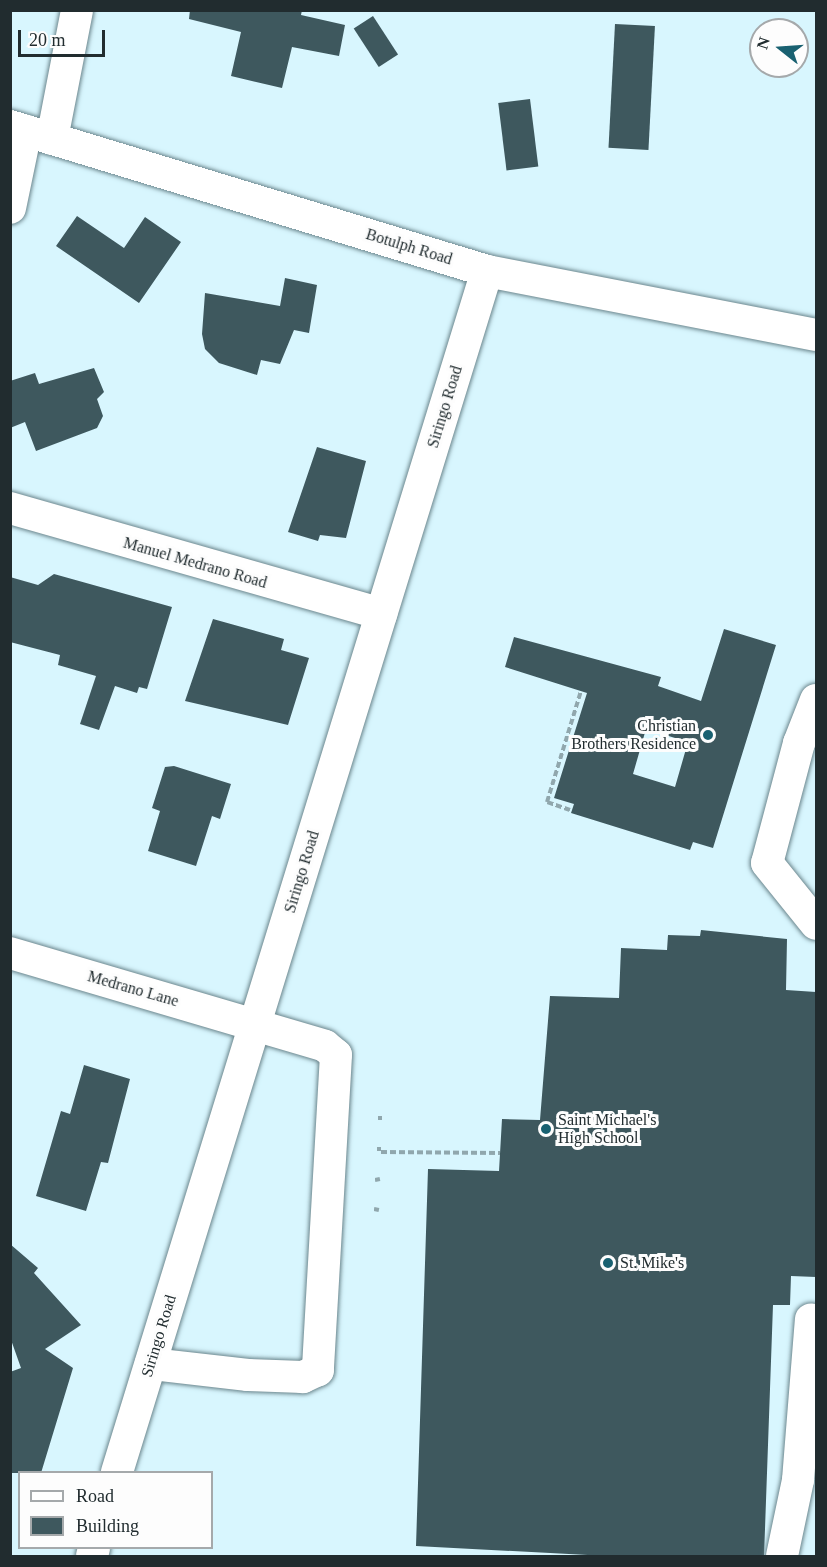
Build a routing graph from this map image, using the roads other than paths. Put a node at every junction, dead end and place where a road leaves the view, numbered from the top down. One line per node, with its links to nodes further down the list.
1 (77, 10): 2 (street)
2 (29, 132): 3 (street); 4 (street, Botulph Road)
3 (10, 208)
4 (487, 271): 5 (street, Botulph Road); 7 (street, Siringo Road)
5 (816, 335)
6 (10, 508): 7 (street, Manuel Medrano Road)
7 (381, 615): 11 (street, Siringo Road)
8 (816, 699): 9 (street)
9 (816, 924)
10 (10, 953): 11 (street, Medrano Lane)
11 (255, 1025): 13 (street, Siringo Road); 13 (street, Medrano Lane)
12 (811, 1320): 15 (street)
13 (151, 1364): 14 (street, Siringo Road)
14 (118, 1471)
15 (782, 1557)

